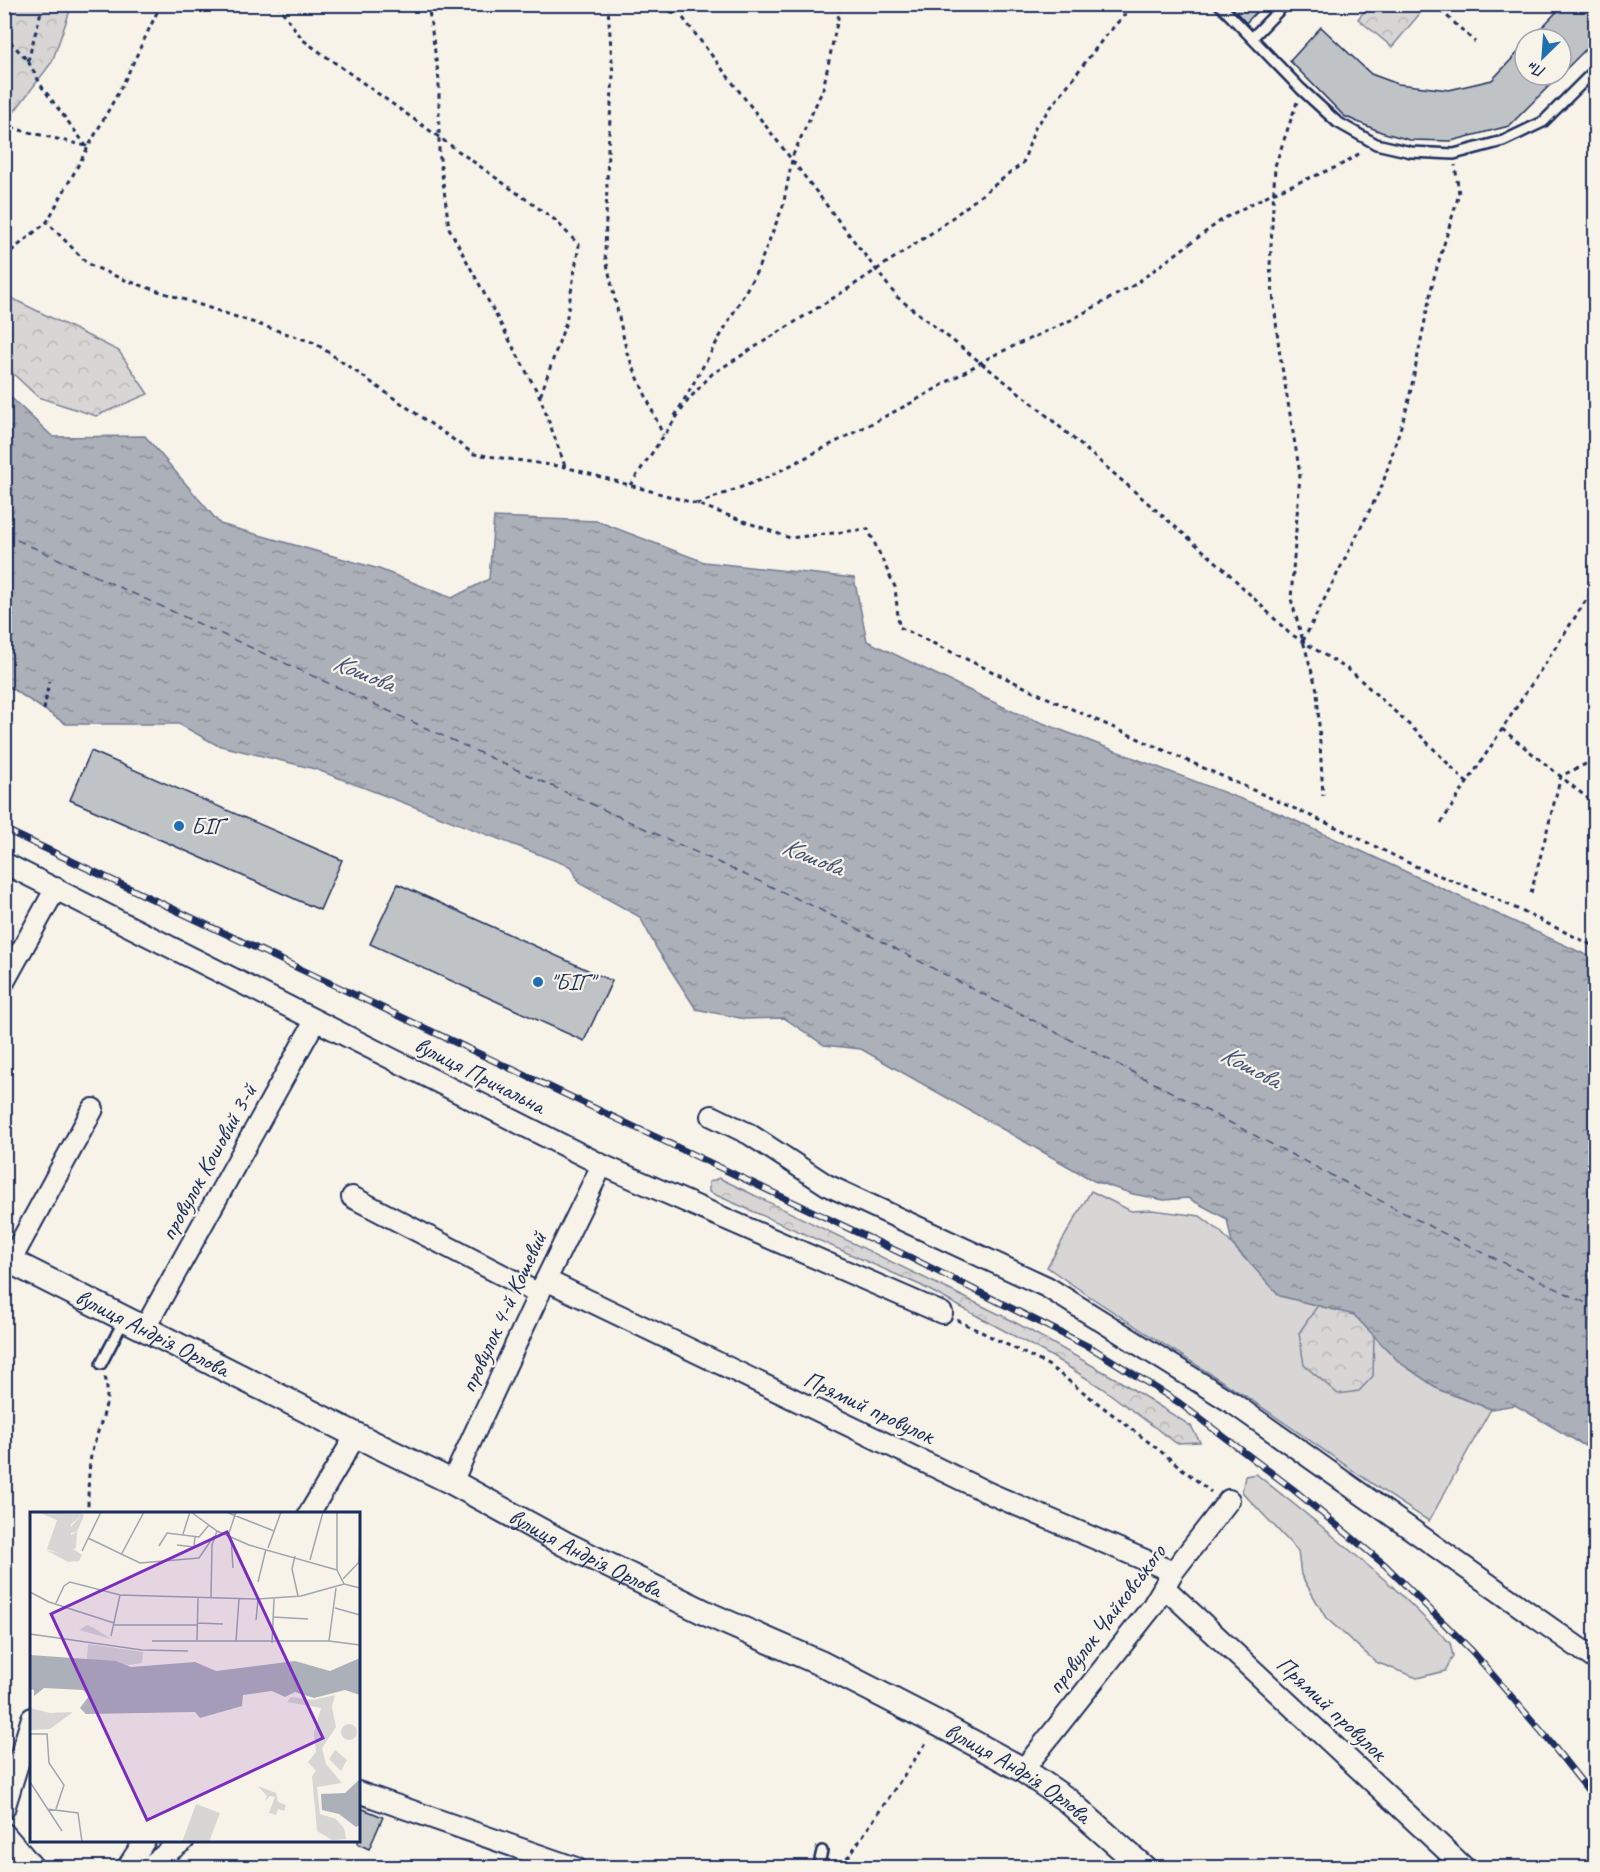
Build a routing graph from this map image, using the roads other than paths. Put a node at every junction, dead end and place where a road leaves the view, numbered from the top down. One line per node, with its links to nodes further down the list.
1 (1219, 4): 3 (lane)
2 (1285, 4): 3 (lane)
3 (1252, 38): 4 (lane)
4 (1596, 69)
5 (4, 863): 6 (street, вулиця Причальна)
6 (56, 888): 7 (street); 8 (street, вулиця Причальна)
7 (4, 982)
8 (315, 1021): 11 (street, вулиця Причальна); 16 (street, провулок Кошовий 3-й)
9 (93, 1109): 13 (street, вулиця Андрія Орлова)
10 (712, 1116): 23 (street)
11 (602, 1165): 14 (street, провулок 4-й Кошевий); 15 (street, вулиця Причальна)
12 (352, 1197): 14 (street, Прямий провулок)
13 (8, 1259): 16 (street, вулиця Андрія Орлова)
14 (543, 1287): 19 (street, провулок 4-й Кошевий); 22 (street, Прямий провулок)
15 (942, 1313)
16 (135, 1323): 17 (lane); 18 (street, вулиця Андрія Орлова)
17 (101, 1364)
18 (356, 1435): 19 (street, вулиця Андрія Орлова); 21 (street)
19 (452, 1482): 25 (street, вулиця Андрія Орлова)
20 (1227, 1502): 22 (street, провулок Чайковського)
21 (310, 1512)
22 (1168, 1579): 25 (street, провулок Чайковського); 38 (street, Прямий провулок)
23 (1596, 1660)
24 (30, 1724): 27 (street)
25 (1023, 1770): 37 (street, вулиця Андрія Орлова)
26 (360, 1793): 35 (street)
27 (4, 1809)
28 (6, 1837): 32 (street)
29 (144, 1842): 33 (street)
30 (181, 1842): 34 (street)
31 (822, 1851): 36 (lane)
32 (34, 1868)
33 (127, 1868)
34 (147, 1868)
35 (576, 1868)
36 (818, 1868)
37 (1144, 1868)
38 (1465, 1868)

